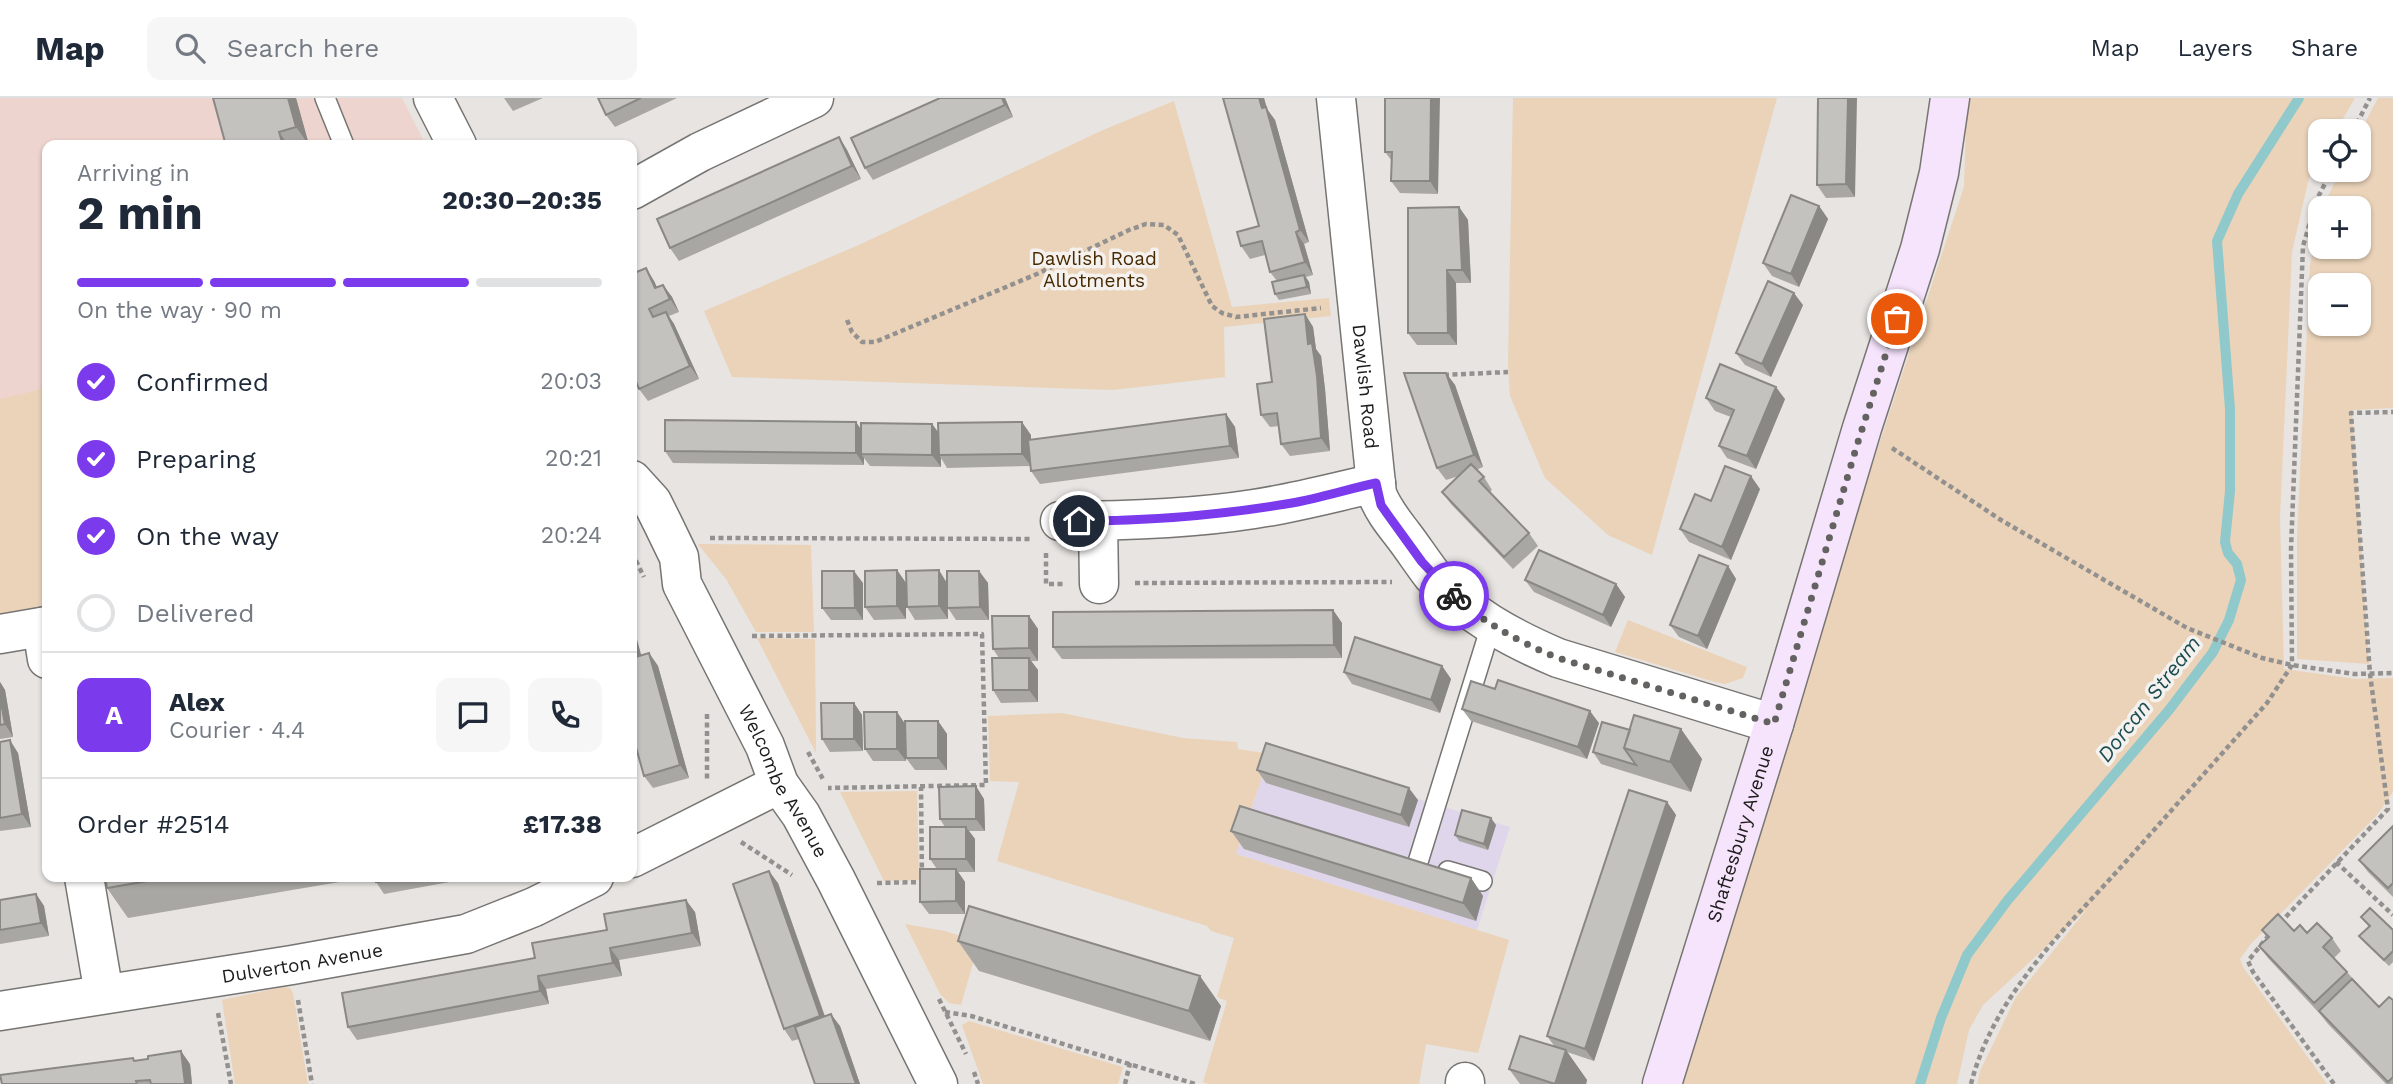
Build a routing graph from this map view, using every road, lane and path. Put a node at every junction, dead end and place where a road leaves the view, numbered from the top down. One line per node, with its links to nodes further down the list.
1 (325, 98): 8 (lane)
2 (433, 98): 9 (street)
3 (814, 98): 11 (street)
4 (1336, 98): 12 (street, Dawlish Road)
5 (1950, 98): 17 (street, Shaftesbury Avenue)
6 (2370, 98): 7 (path)
7 (2359, 119)
8 (342, 140)
9 (454, 140)
10 (2326, 182): 30 (path)
11 (637, 187)
12 (1357, 304): 13 (path); 18 (street, Dawlish Road)
13 (847, 320)
14 (1508, 372): 15 (path)
15 (1431, 376)
16 (2393, 412): 32 (path)
17 (1862, 429): 30 (path); 33 (street, Shaftesbury Avenue)
18 (1376, 483): 20 (street); 24 (street, Dawlish Road)
19 (637, 486): 21 (street, Welcombe Avenue)
20 (1098, 521): 22 (street); 25 (street)
21 (663, 524): 22 (path); 23 (path); 34 (street, Welcombe Avenue)
22 (1052, 526): 25 (path)
23 (637, 559)
24 (1428, 570): 25 (path); 26 (street, Dawlish Road)
25 (1099, 584)
26 (1491, 626): 33 (street, Dawlish Road); 40 (lane)
27 (0, 634): 29 (street)
28 (752, 636): 35 (path)
29 (42, 637)
30 (2292, 665): 32 (path); 57 (path)
31 (2393, 673): 32 (path)
32 (2370, 674): 37 (path)
33 (1774, 724): 56 (street, Shaftesbury Avenue)
34 (779, 784): 38 (street); 49 (street, Welcombe Avenue)
35 (921, 787): 36 (path); 43 (path)
36 (828, 788)
37 (2391, 806): 39 (path)
38 (637, 855)
39 (2336, 862): 44 (path); 58 (path)
40 (1482, 881)
41 (85, 882): 47 (street)
42 (584, 882): 45 (street, Dulverton Avenue)
43 (876, 883)
44 (2393, 915)
45 (292, 965): 46 (street, Dulverton Avenue); 52 (path)
46 (212, 978): 47 (street, Dulverton Avenue); 51 (path)
47 (104, 994): 48 (street, Dulverton Avenue)
48 (0, 1011)
49 (907, 1023): 50 (path); 53 (street, Welcombe Avenue)
50 (1130, 1063): 54 (path); 55 (path)
51 (231, 1084)
52 (312, 1084)
53 (938, 1084)
54 (1125, 1084)
55 (1195, 1084)
56 (1662, 1084)
57 (1971, 1084)
58 (2334, 1084)

